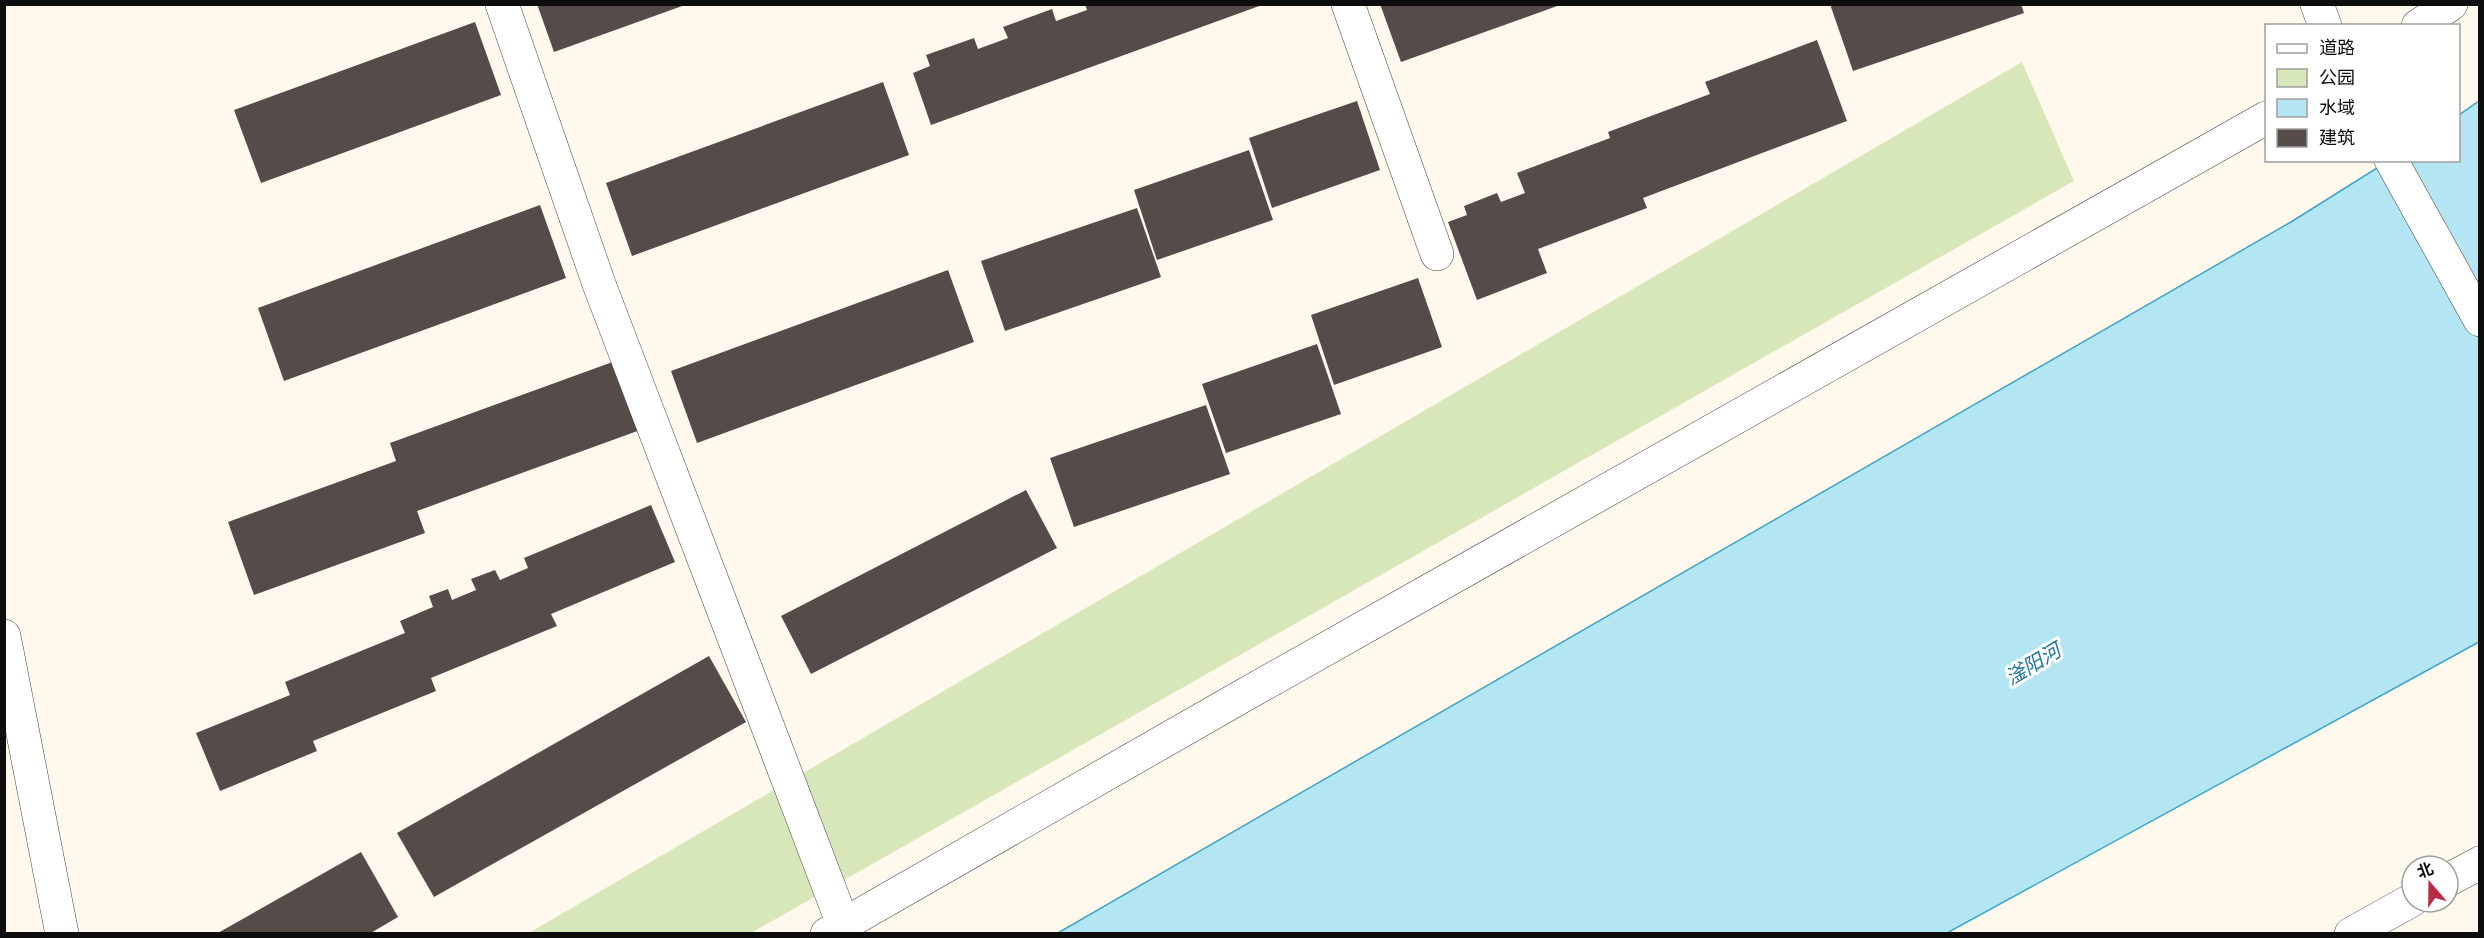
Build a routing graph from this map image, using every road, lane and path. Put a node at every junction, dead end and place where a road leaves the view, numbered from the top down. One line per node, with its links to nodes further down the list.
1 (502, 4): 15 (street)
2 (1348, 4): 9 (street)
3 (2317, 4): 5 (street)
4 (2451, 4): 6 (street)
5 (2324, 24)
6 (2421, 24)
7 (2265, 119): 15 (street)
8 (2392, 162): 10 (street)
9 (1437, 254)
10 (2480, 320)
11 (4, 636): 16 (street)
12 (2480, 863): 13 (street)
13 (2460, 874)
14 (2400, 906): 17 (street)
15 (835, 929)
16 (62, 933)
17 (2351, 933)

